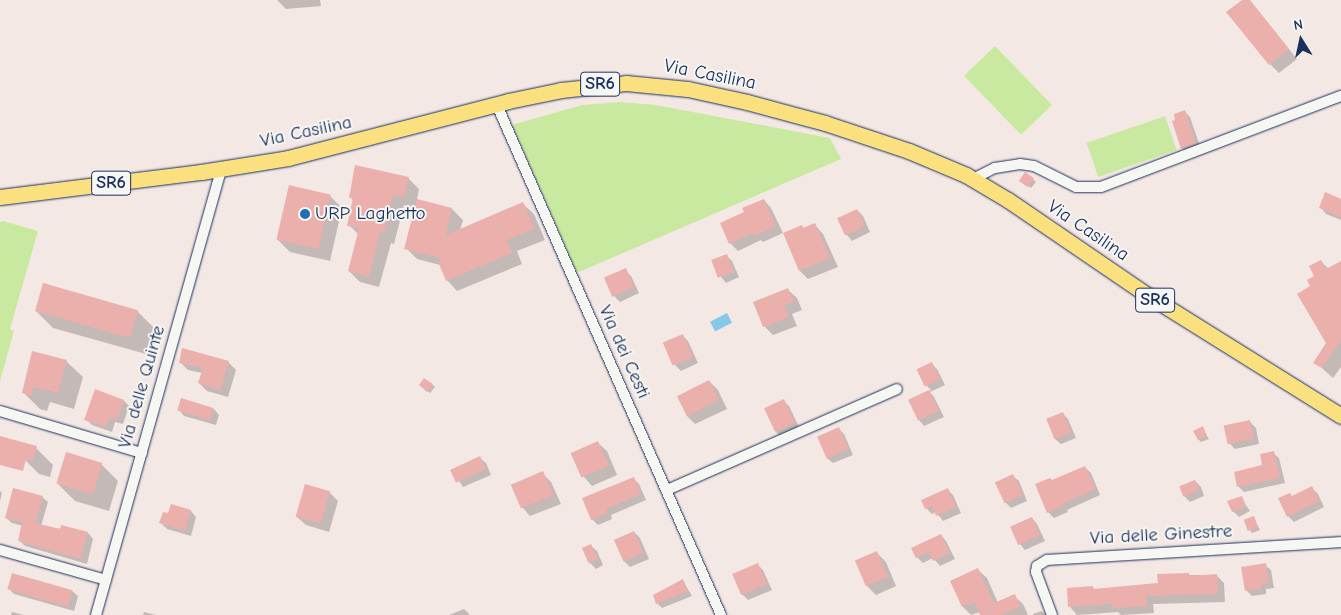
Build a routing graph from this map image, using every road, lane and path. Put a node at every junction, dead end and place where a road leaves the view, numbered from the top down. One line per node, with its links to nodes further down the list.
1 (1341, 96): 4 (street)
2 (496, 104): 3 (main road, Via Casilina / SR6); 4 (main road, Via Casilina / SR6); 10 (street, Via dei Cesti)
3 (221, 169): 5 (main road, Via Casilina / SR6); 9 (street, Via delle Quinte)
4 (973, 179): 8 (main road, Via Casilina / SR6)
5 (0, 197)
6 (898, 389): 10 (street)
7 (0, 411): 9 (street)
8 (1341, 416)
9 (142, 453): 13 (street, Via delle Quinte)
10 (667, 490): 15 (street, Via dei Cesti)
11 (1341, 542): 16 (street, Via delle Ginestre)
12 (0, 550): 13 (street)
13 (106, 580): 14 (street, Via delle Quinte)
14 (96, 615)
15 (722, 615)
16 (1052, 615)

